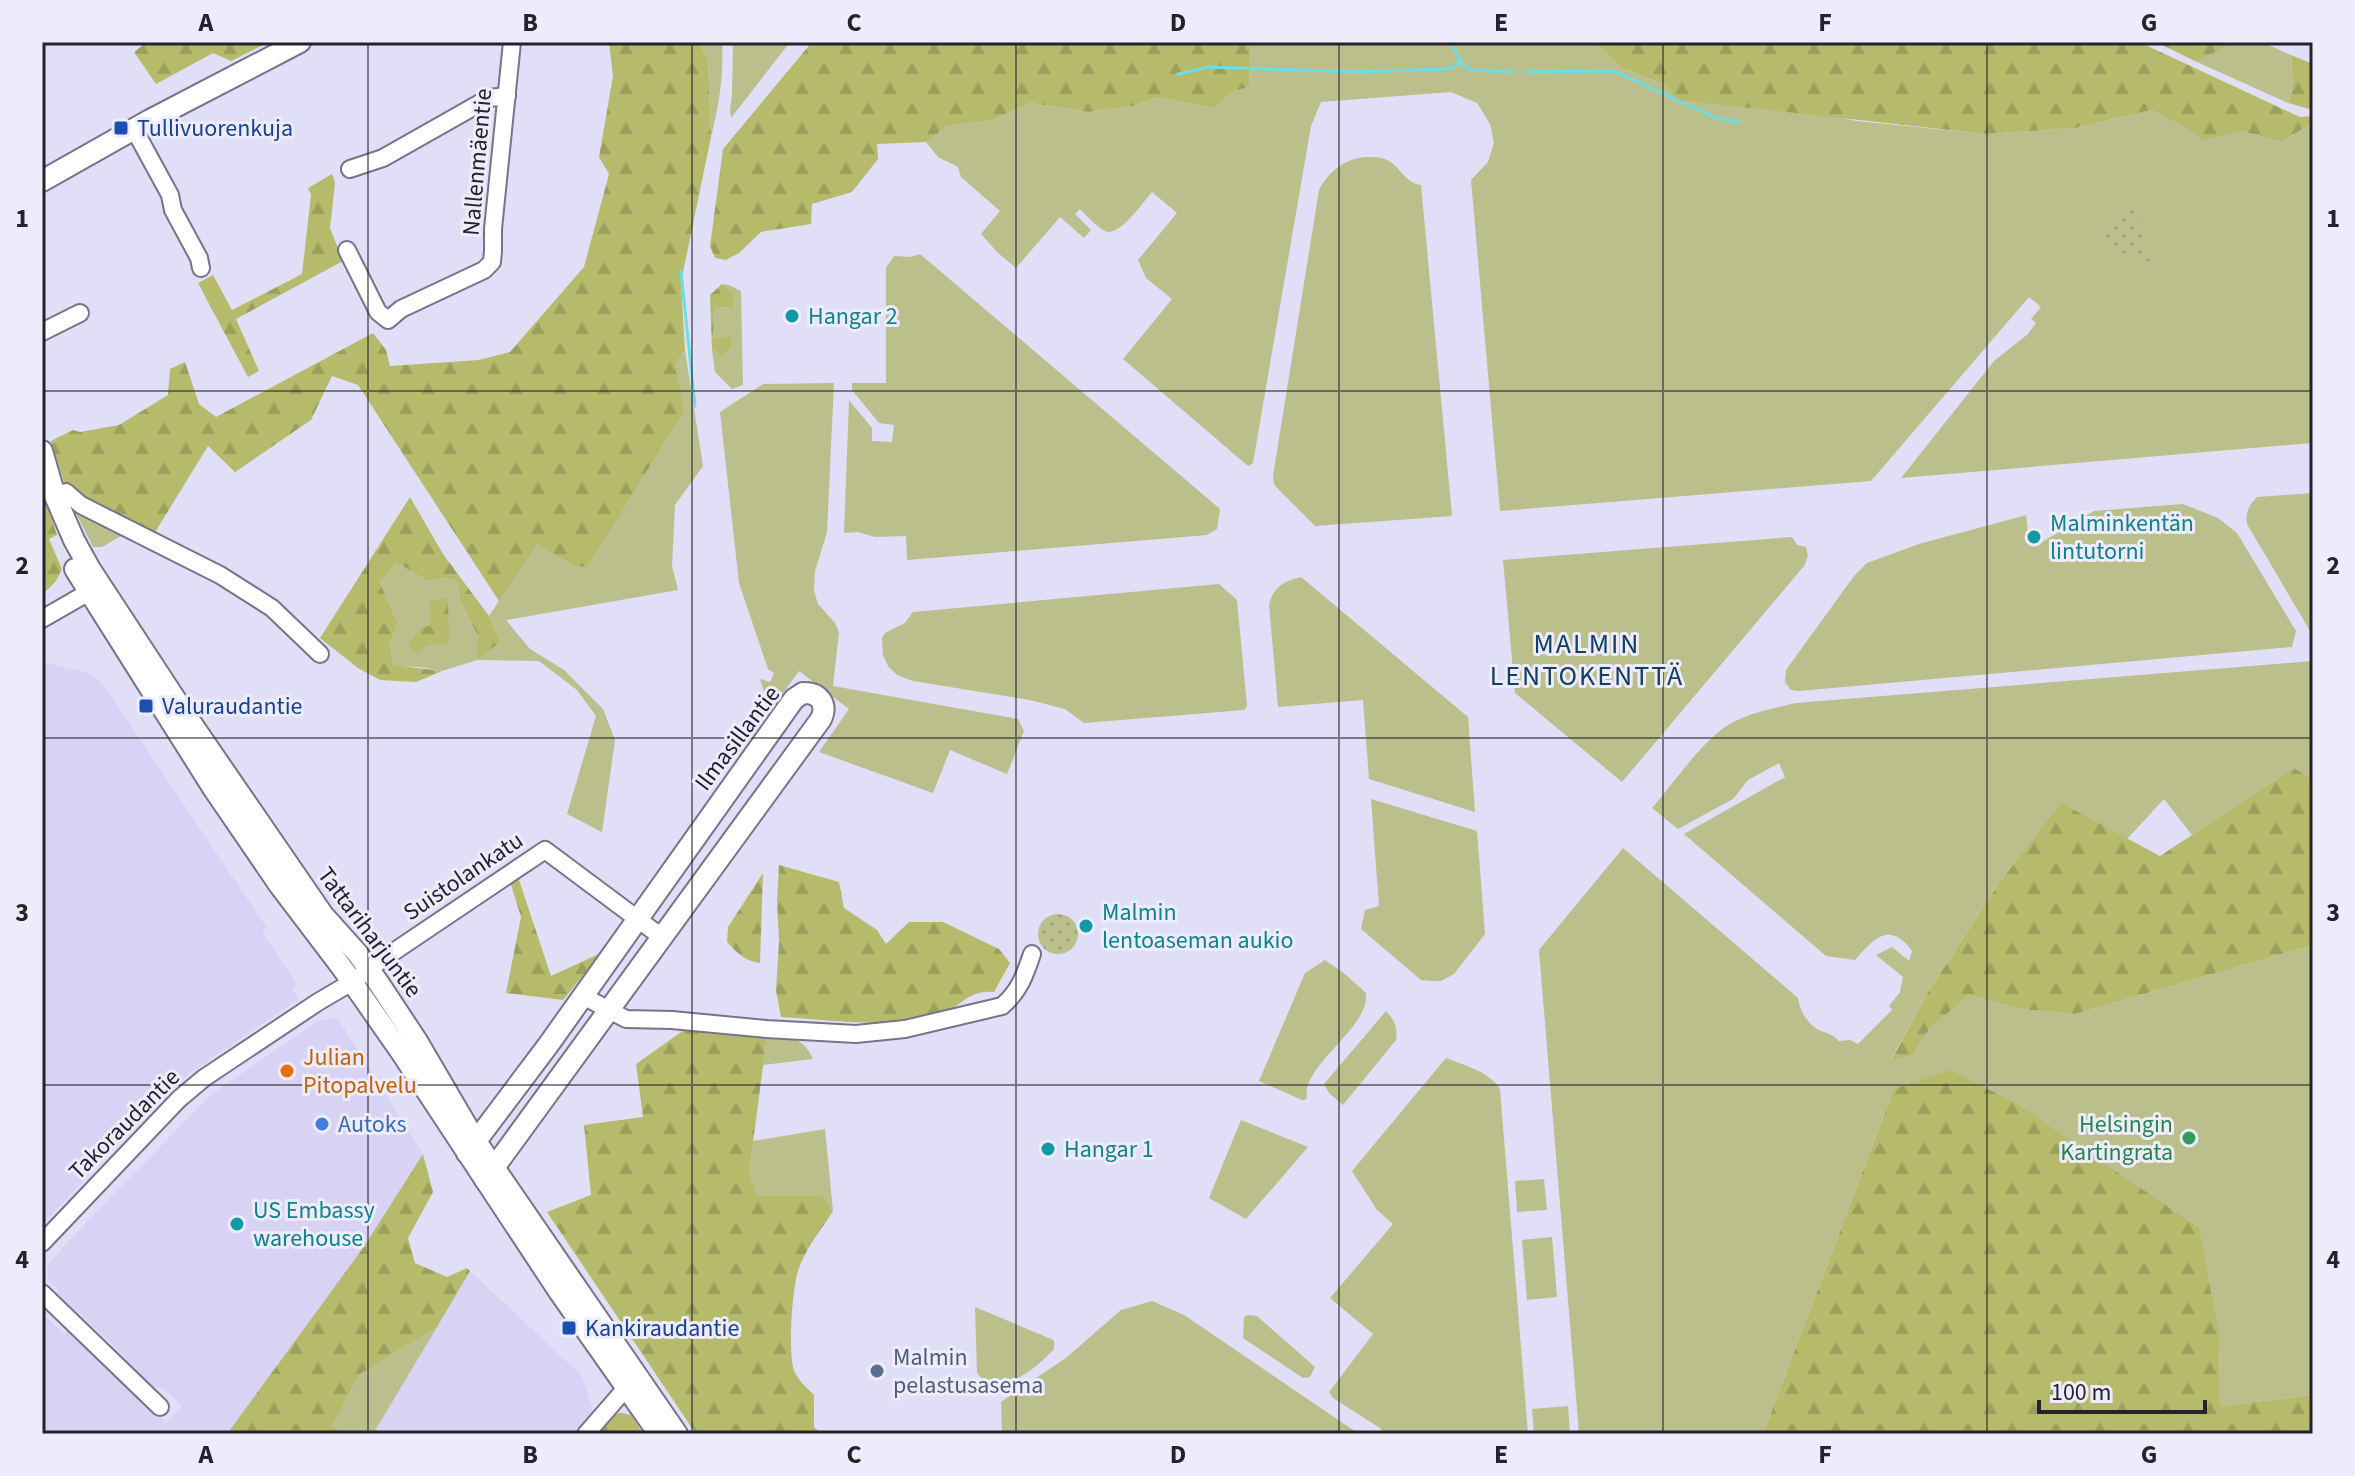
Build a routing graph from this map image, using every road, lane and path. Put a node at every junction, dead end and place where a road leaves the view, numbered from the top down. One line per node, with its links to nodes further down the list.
1 (300, 42): 4 (main road)
2 (512, 42): 3 (street, Nallenmäentie)
3 (507, 96): 5 (street); 7 (street, Nallenmäentie)
4 (134, 129): 6 (main road); 8 (street)
5 (350, 169)
6 (42, 181)
7 (347, 250)
8 (201, 268)
9 (80, 313): 10 (street)
10 (42, 332)
11 (42, 451): 12 (main road, Tattariharjuntie)
12 (49, 489): 13 (main road, Tattariharjuntie); 15 (street)
13 (93, 587): 14 (street); 19 (main road, Tattariharjuntie)
14 (42, 619)
15 (320, 654)
16 (639, 919): 17 (street); 17 (main road, Ilmasillantie); 19 (street, Suistolankatu); 20 (main road, Ilmasillantie)
17 (663, 938): 21 (main road, Ilmasillantie)
18 (1032, 954): 21 (street)
19 (361, 976): 22 (main road, Tattariharjuntie); 24 (street, Takoraudantie)
20 (583, 996): 21 (street); 22 (main road, Ilmasillantie)
21 (609, 1011): 23 (main road, Ilmasillantie)
22 (471, 1146): 23 (main road, Tattariharjuntie)
23 (490, 1174): 26 (main road, Tattariharjuntie)
24 (42, 1243)
25 (42, 1293): 27 (street)
26 (632, 1382): 28 (street); 29 (main road, Tattariharjuntie); 30 (main road, Tattariharjuntie)
27 (160, 1407)
28 (586, 1434)
29 (659, 1434)
30 (677, 1434)

